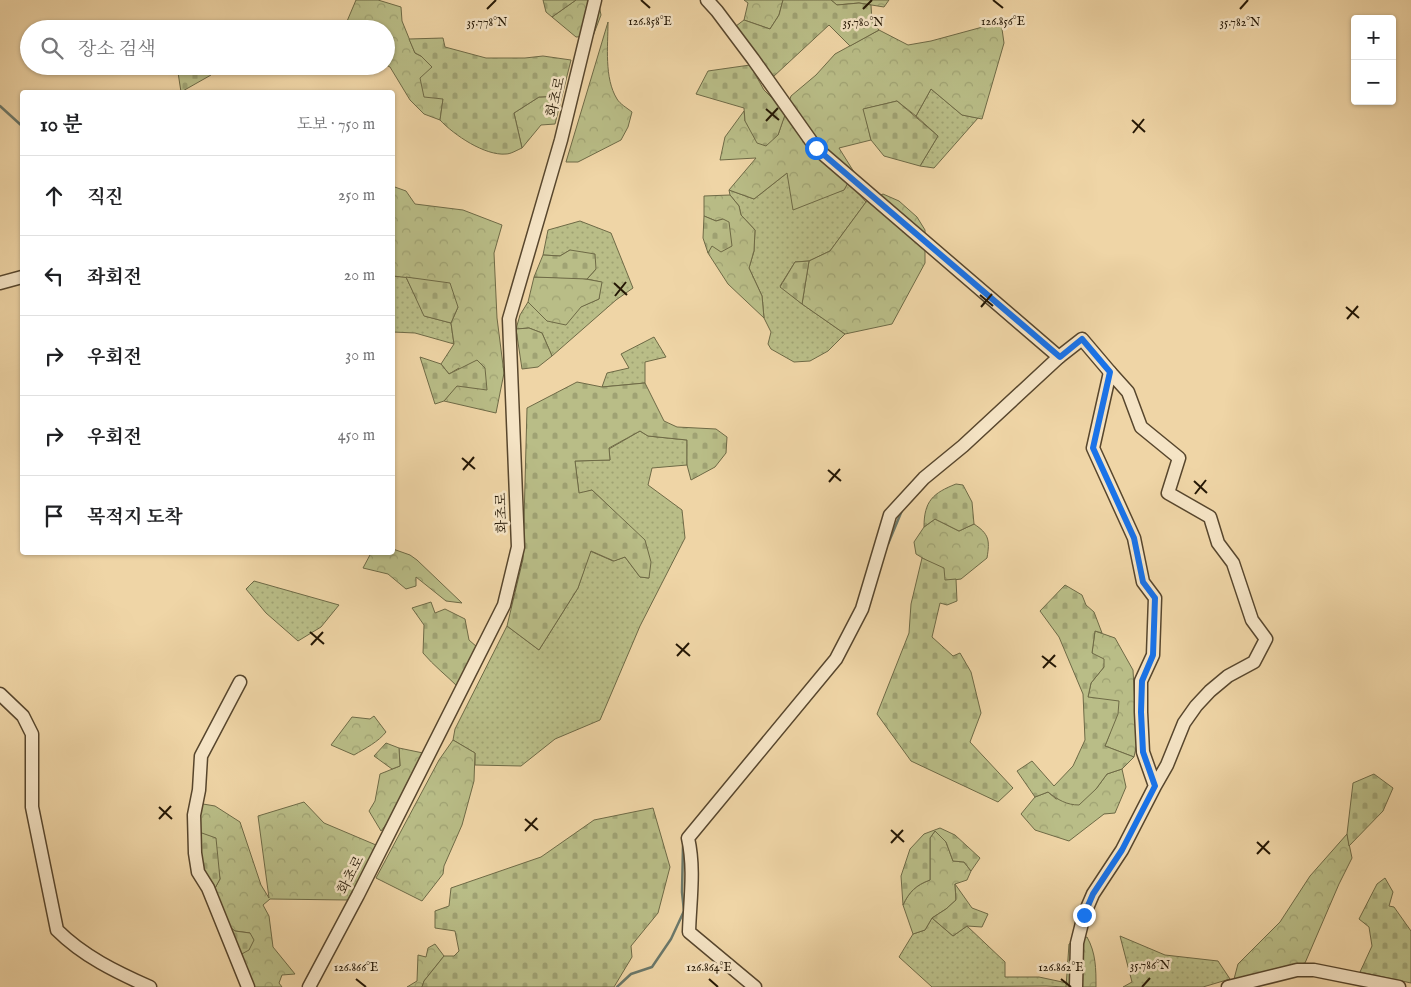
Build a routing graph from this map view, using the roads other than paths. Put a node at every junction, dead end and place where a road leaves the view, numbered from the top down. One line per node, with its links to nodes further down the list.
1 (595, 0): 12 (street, 화초로)
2 (707, 0): 5 (street)
3 (20, 278): 4 (street)
4 (0, 283)
5 (1060, 357): 6 (street); 13 (street)
6 (1110, 372): 9 (street); 9 (street)
7 (240, 682): 11 (street)
8 (0, 694): 10 (street)
9 (1155, 786): 14 (street)
10 (150, 987)
11 (248, 987)
12 (309, 987)
13 (755, 987)
14 (1076, 987)
15 (1228, 987): 16 (street)
16 (1399, 987)

